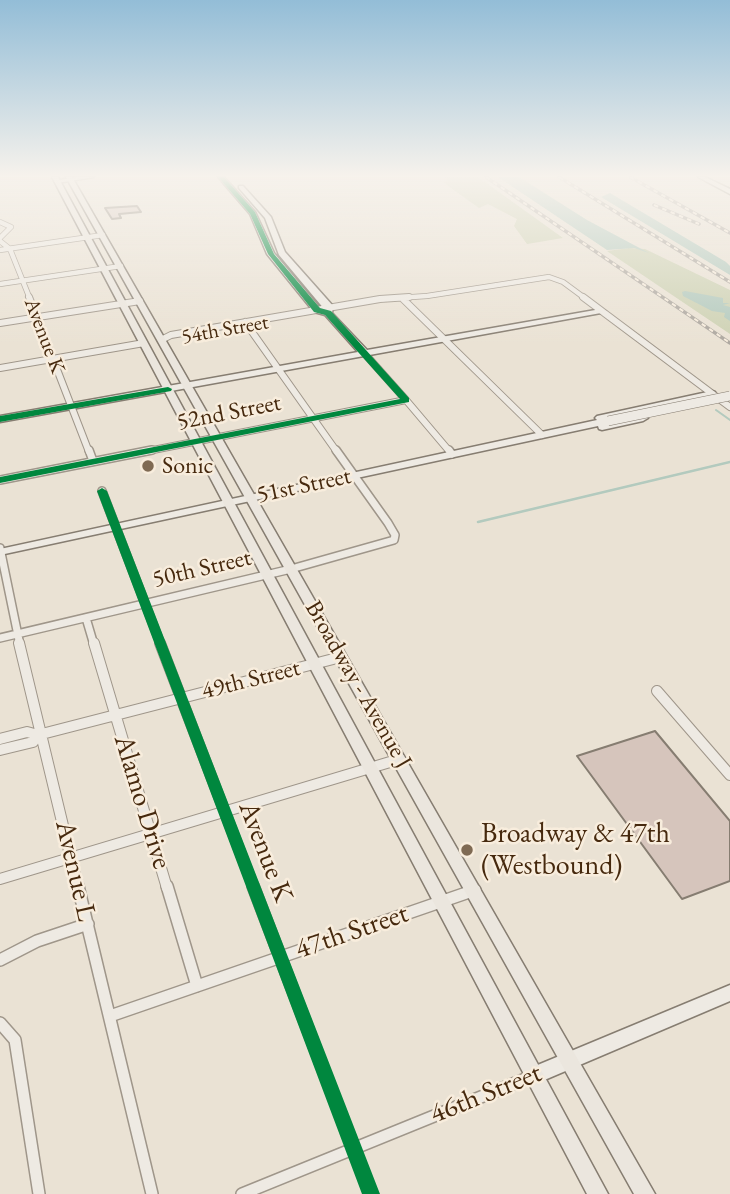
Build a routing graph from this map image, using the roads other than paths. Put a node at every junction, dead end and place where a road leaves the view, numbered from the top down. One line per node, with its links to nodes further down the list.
1 (86, 233): 5 (main road, Broadway - Avenue J)
2 (262, 233): 10 (street)
3 (274, 233): 9 (street)
4 (103, 234): 5 (street); 11 (main road, Broadway - Avenue J)
5 (88, 237): 7 (street); 12 (main road, Broadway - Avenue J)
6 (0, 240): 7 (street)
7 (10, 249): 8 (street); 15 (street, Avenue K)
8 (0, 250)
9 (282, 253): 10 (street); 13 (street)
10 (271, 254): 14 (street)
11 (121, 266): 12 (street); 18 (main road, Broadway - Avenue J)
12 (104, 269): 15 (street); 19 (main road, Broadway - Avenue J)
13 (303, 276): 14 (street); 21 (street)
14 (292, 278): 20 (street)
15 (23, 281): 16 (street); 23 (street, Avenue K)
16 (0, 284)
17 (403, 299): 21 (street, 54th Street); 22 (street, 54th Street); 27 (street)
18 (140, 300): 19 (street); 26 (main road, Broadway - Avenue J)
19 (123, 303): 23 (street); 28 (main road, Broadway - Avenue J)
20 (317, 310): 21 (street); 25 (street, 54th Street)
21 (329, 310): 25 (street, 54th Street); 29 (street)
22 (601, 311): 27 (street); 36 (street)
23 (37, 317): 24 (street); 30 (street, Avenue K)
24 (0, 323)
25 (247, 324): 26 (street, 54th Street); 32 (street)
26 (163, 339): 28 (main road); 33 (main road, Broadway - Avenue J)
27 (444, 339): 29 (street); 41 (street)
28 (144, 343): 30 (street); 34 (main road, Broadway - Avenue J)
29 (365, 354): 32 (street); 35 (street)
30 (53, 359): 31 (street); 37 (street, Avenue K)
31 (0, 368)
32 (280, 369): 33 (street); 38 (street)
33 (188, 386): 34 (street); 42 (main road, Broadway - Avenue J)
34 (168, 389): 37 (street); 43 (main road, Broadway - Avenue J)
35 (405, 400): 38 (street, 52nd Street); 44 (street)
36 (723, 400): 40 (street, 51st Street, bridge); 40 (street)
37 (72, 407): 39 (street); 45 (street, Avenue K)
38 (314, 418): 42 (street, 52nd Street); 46 (street)
39 (0, 419)
40 (557, 432): 41 (street, 51st Street)
41 (542, 435): 44 (street, 51st Street)
42 (218, 437): 43 (street, 52nd Street); 49 (main road, Broadway - Avenue J)
43 (195, 441): 45 (street, 52nd Street); 50 (main road, Broadway - Avenue J)
44 (452, 454): 46 (street, 51st Street)
45 (93, 461): 47 (street, 52nd Street)
46 (354, 475): 49 (street, 51st Street); 53 (street, 50th Street)
47 (0, 480)
48 (102, 491): 51 (street, Avenue K)
49 (251, 498): 50 (street, 51st Street); 53 (main road, Broadway - Avenue J)
50 (228, 503): 51 (street, 51st Street); 54 (main road, Broadway - Avenue J)
51 (117, 527): 52 (street, 51st Street); 55 (street, Avenue K)
52 (0, 550): 57 (street, Avenue L)
53 (291, 569): 54 (street, 50th Street); 59 (main road, Broadway - Avenue J)
54 (266, 575): 55 (street, 50th Street); 60 (main road, Broadway - Avenue J)
55 (146, 604): 56 (street, 50th Street); 62 (street, Avenue K)
56 (86, 618): 57 (street, 50th Street); 63 (street, Alamo Drive)
57 (17, 634): 58 (street, 50th Street); 64 (street, Avenue L)
58 (0, 638)
59 (341, 657): 60 (street, 49th Street); 67 (main road, Broadway - Avenue J)
60 (313, 663): 62 (street, 49th Street); 68 (main road, Broadway - Avenue J)
61 (657, 691): 69 (street)
62 (181, 698): 63 (street, 49th Street); 70 (street, Avenue K)
63 (116, 715): 64 (street, 49th Street); 71 (street, Alamo Drive)
64 (40, 735): 65 (street, 49th Street); 66 (street, 49th Street); 72 (street, Avenue L)
65 (0, 739)
66 (0, 750)
67 (400, 759): 68 (street); 74 (main road, Broadway - Avenue J)
68 (370, 769): 70 (street); 75 (main road, Broadway - Avenue J)
69 (730, 775)
70 (225, 812): 71 (street); 77 (street, Avenue K)
71 (151, 834): 72 (street); 79 (street, Alamo Drive)
72 (72, 858): 73 (street); 76 (street, Avenue L)
73 (0, 879)
74 (475, 890): 75 (street, 47th Street); 83 (main road, Broadway - Avenue J)
75 (440, 901): 77 (street, 47th Street); 84 (main road, Broadway - Avenue J)
76 (88, 924): 78 (street); 81 (street, Avenue L)
77 (280, 957): 79 (street, 47th Street); 85 (street, Avenue K)
78 (0, 960)
79 (198, 986): 81 (street, 47th Street)
80 (730, 993): 83 (street, 46th Street)
81 (110, 1016): 87 (street, Avenue L)
82 (0, 1023): 86 (street)
83 (570, 1059): 84 (street, 46th Street); 91 (main road, Broadway - Avenue J)
84 (535, 1075): 85 (street, 46th Street); 90 (main road, Broadway - Avenue J)
85 (354, 1149): 88 (street, 46th Street); 89 (street, Avenue K)
86 (39, 1194)
87 (152, 1194)
88 (242, 1194)
89 (371, 1194)
90 (598, 1194)
91 (645, 1194)

